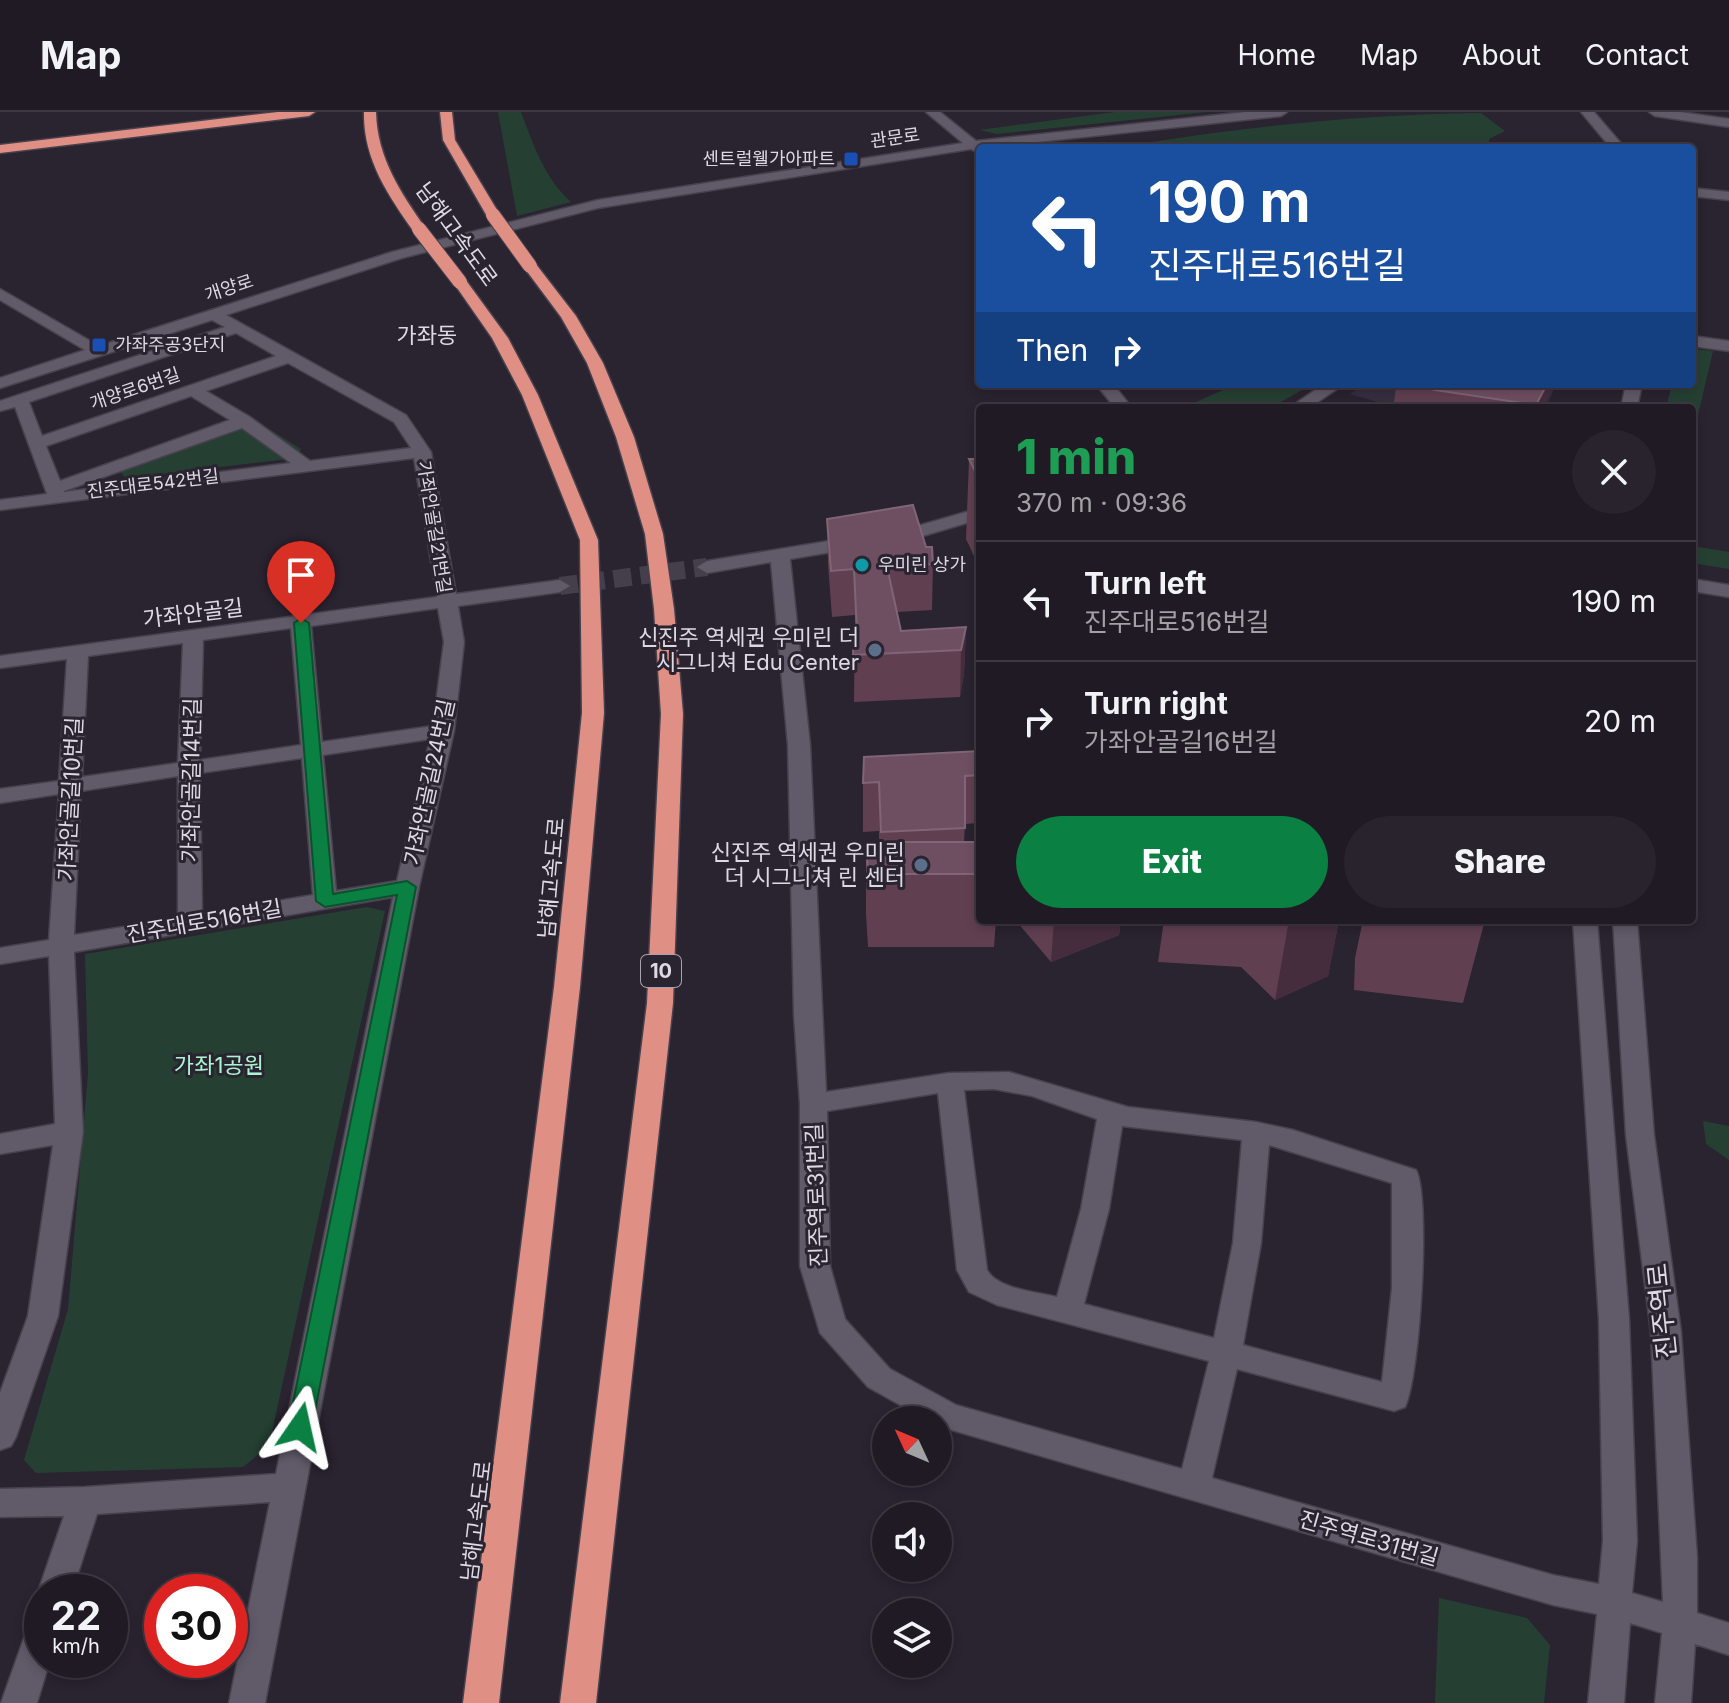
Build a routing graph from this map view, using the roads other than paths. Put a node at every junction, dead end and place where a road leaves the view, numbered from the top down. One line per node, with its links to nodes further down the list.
1 (268, 112): 12 (highway)
2 (309, 112): 12 (highway)
3 (446, 112): 83 (highway, 남해고속도로 / 10, bridge)
4 (932, 112): 13 (street)
5 (1281, 112): 10 (street, 관문로)
6 (1587, 112): 11 (street)
7 (1655, 112): 9 (street)
8 (370, 117): 82 (highway, 남해고속도로, bridge)
9 (1729, 123)
10 (1011, 144)
11 (1615, 144)
12 (0, 146)
13 (976, 147)
14 (976, 148): 17 (street, 관문로)
15 (1696, 192): 16 (street)
16 (1729, 196)
17 (472, 236): 19 (street, 개양로)
18 (0, 294): 23 (street)
19 (213, 314): 20 (street); 23 (street, 개양로)
20 (237, 328): 24 (street); 29 (street, 개양로6번길)
21 (1696, 342): 22 (street)
22 (1729, 346)
23 (97, 351): 25 (street, 개양로)
24 (289, 357): 28 (street, 개양로6번길); 35 (street)
25 (0, 383)
26 (1107, 388): 30 (street)
27 (1330, 388): 31 (street)
28 (192, 390): 33 (street); 34 (street, 개양로6번길)
29 (20, 399): 32 (street, 개양로6번길); 34 (street)
30 (1121, 404)
31 (1304, 404)
32 (0, 406)
33 (244, 421): 36 (street); 37 (street, 진주대로542번길)
34 (38, 443): 37 (street)
35 (422, 452): 36 (street, 진주대로542번길); 45 (street, 가좌안골길21번길)
36 (306, 466): 37 (street, 진주대로542번길)
37 (56, 493): 38 (street, 진주대로542번길)
38 (0, 505)
39 (976, 514): 40 (street)
40 (780, 557): 41 (street); 63 (street, 진주역로31번길)
41 (707, 567)
42 (560, 586): 45 (street, 가좌안골길)
43 (1696, 586): 44 (street)
44 (1729, 591)
45 (446, 602): 46 (street, 가좌안골길); 50 (street, 가좌안골길24번길)
46 (301, 623): 47 (street, 가좌안골길); 51 (street)
47 (193, 637): 48 (street, 가좌안골길); 52 (street, 가좌안골길14번길)
48 (78, 652): 49 (street, 가좌안골길); 53 (street, 가좌안골길10번길)
49 (0, 662)
50 (443, 731): 51 (street); 55 (street, 가좌안골길24번길)
51 (313, 750): 52 (street); 56 (street)
52 (189, 768): 53 (street); 57 (street, 가좌안골길14번길)
53 (71, 785): 54 (street); 60 (street, 가좌안골길10번길)
54 (0, 796)
55 (407, 887): 56 (street, 진주대로516번길); 71 (street, 가좌안골길24번길)
56 (325, 901): 57 (street, 진주대로516번길)
57 (190, 924): 60 (street, 진주대로516번길)
58 (1585, 924): 76 (street, 진주역로)
59 (1625, 924): 77 (street, 진주역로)
60 (61, 945): 61 (street, 진주대로516번길); 65 (street, 가좌안골길10번길)
61 (0, 956)
62 (950, 1083): 63 (street); 64 (street); 68 (street)
63 (813, 1104): 72 (street, 진주역로31번길)
64 (1111, 1113): 66 (street); 68 (street)
65 (69, 1132): 67 (street); 70 (street, 가좌안골길10번길)
66 (1256, 1132): 69 (street); 69 (street)
67 (0, 1144)
68 (1068, 1310): 69 (street)
69 (1226, 1353): 72 (street)
70 (0, 1437)
71 (288, 1487): 73 (street); 81 (street, 가좌안골길24번길)
72 (1193, 1488): 76 (street, 진주역로31번길)
73 (85, 1501): 74 (street); 75 (street)
74 (0, 1503)
75 (61, 1574)
76 (1616, 1603): 77 (street, 진주역로31번길); 84 (street, 진주역로)
77 (1680, 1623): 78 (street, 진주역로31번길); 85 (street, 진주역로)
78 (1729, 1639)
79 (27, 1678): 80 (street)
80 (19, 1703)
81 (247, 1703)
82 (481, 1703)
83 (578, 1703)
84 (1606, 1703)
85 (1673, 1703)

